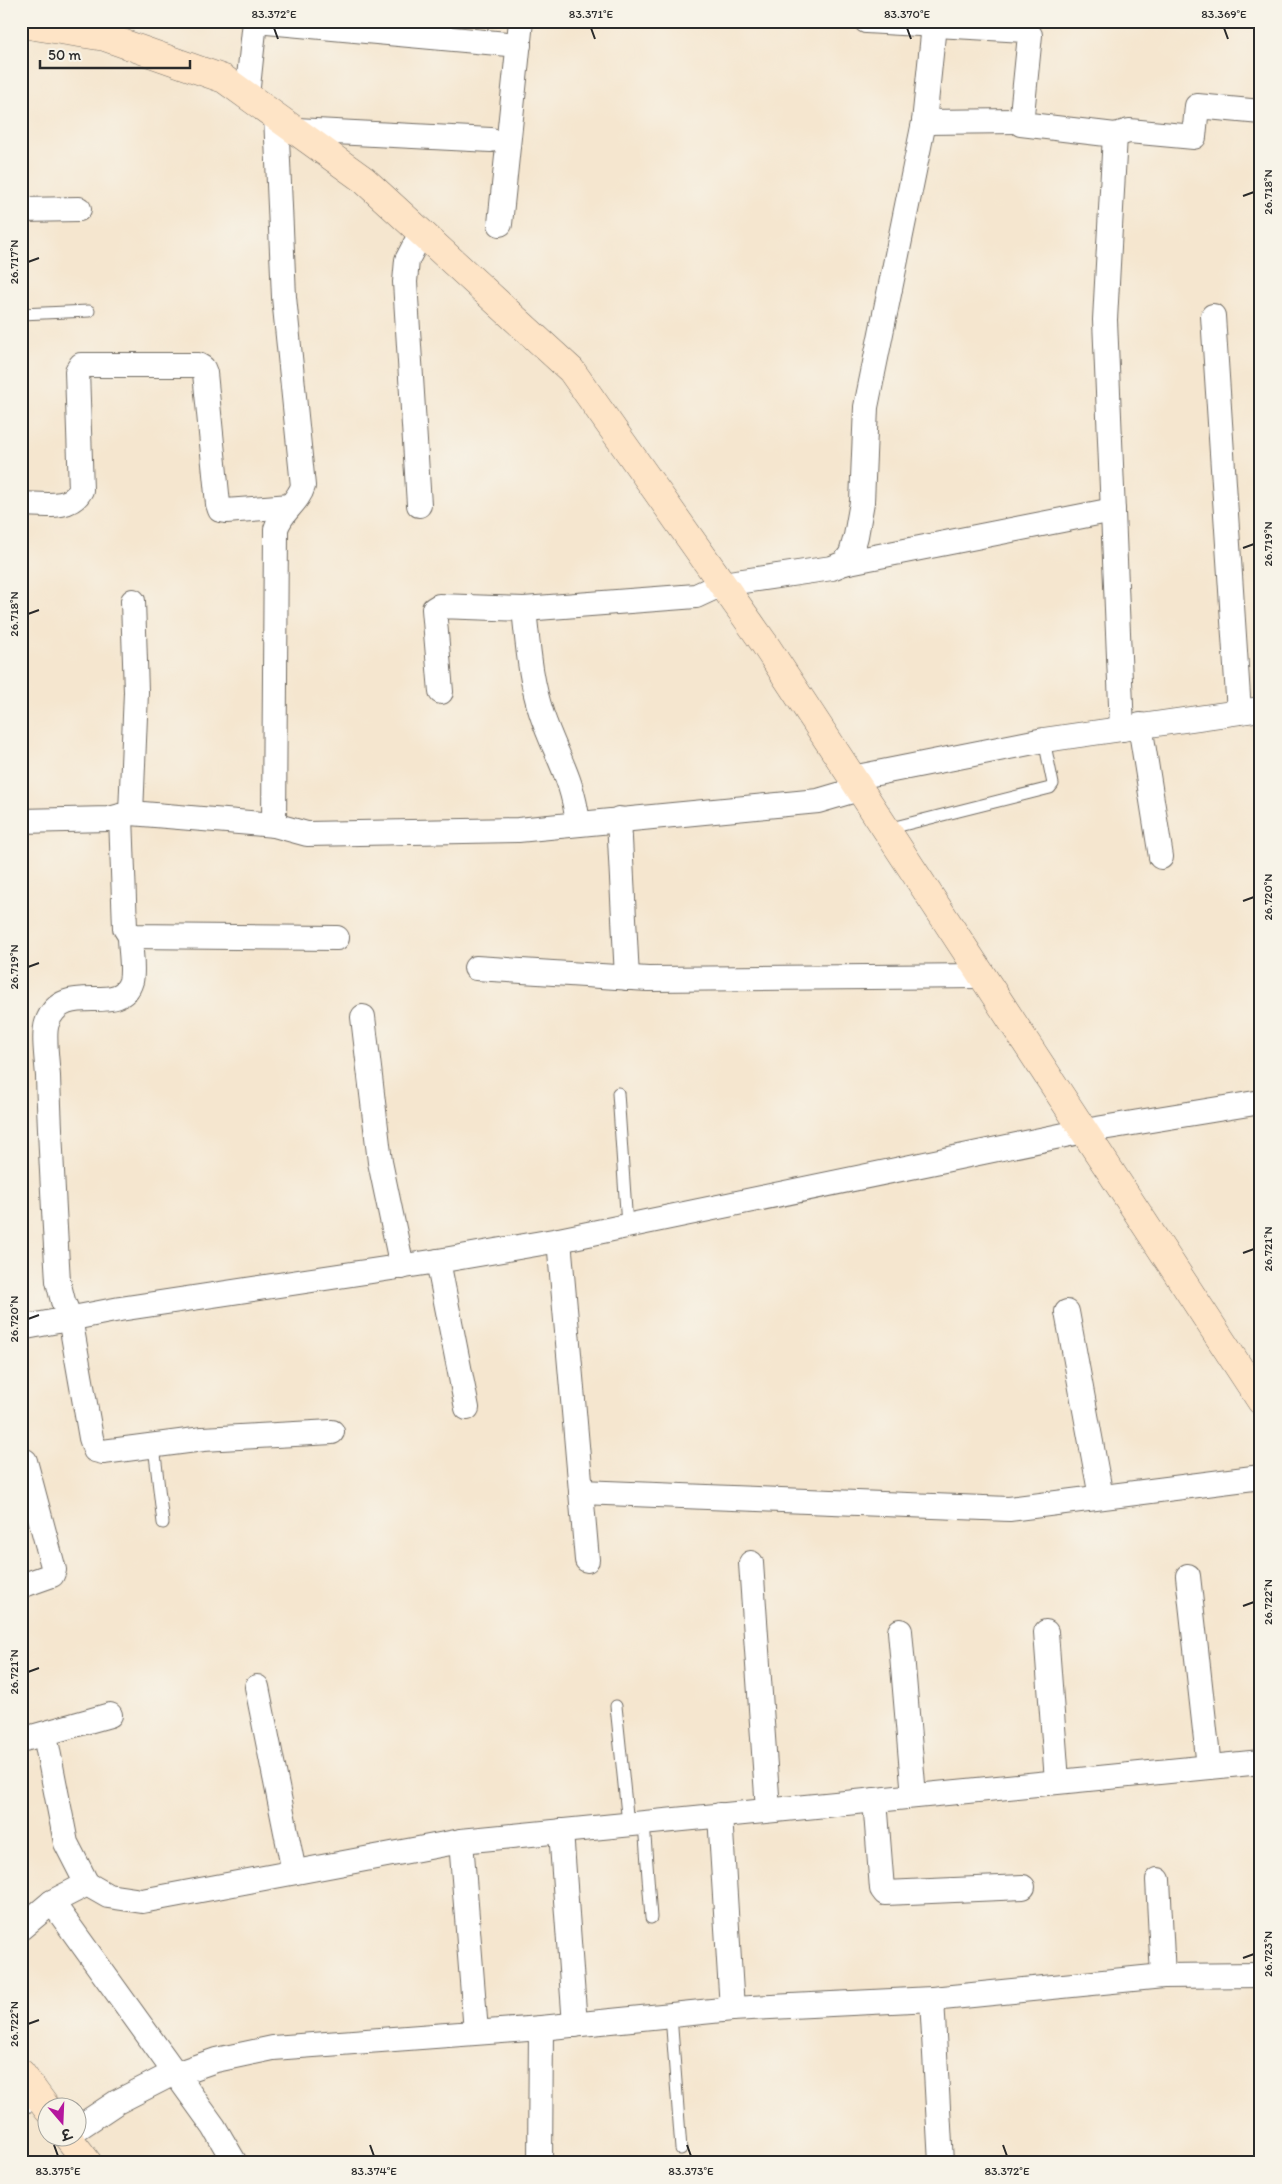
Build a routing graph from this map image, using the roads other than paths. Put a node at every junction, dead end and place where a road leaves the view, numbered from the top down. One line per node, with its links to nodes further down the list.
1 (255, 21): 6 (street); 7 (street)
2 (522, 21): 6 (street)
3 (866, 21): 5 (street)
4 (21, 24): 7 (street)
5 (934, 25): 9 (street); 10 (street)
6 (519, 45): 16 (street)
7 (247, 96): 11 (street)
8 (1261, 112): 12 (street)
9 (1019, 121): 10 (street); 12 (street)
10 (924, 122): 25 (street)
11 (286, 123): 13 (street); 17 (street); 23 (street)
12 (1115, 135): 24 (street)
13 (491, 140)
14 (79, 209): 15 (street)
15 (21, 210)
16 (500, 224)
17 (421, 233): 22 (street); 26 (street)
18 (89, 311): 19 (lane)
19 (21, 314)
20 (1213, 316): 30 (street)
21 (21, 504): 23 (street)
22 (420, 505)
23 (290, 506): 38 (street)
24 (1113, 510): 25 (street); 31 (street)
25 (844, 563): 26 (street)
26 (722, 584): 28 (street); 33 (street)
27 (133, 601): 34 (street)
28 (524, 609): 29 (street); 37 (street)
29 (441, 692)
30 (1250, 711): 31 (street)
31 (1131, 727): 32 (street); 40 (street)
32 (1044, 740): 33 (street); 39 (lane)
33 (856, 783): 35 (street); 39 (street)
34 (126, 814): 36 (street); 38 (street); 41 (street)
35 (619, 819): 37 (street); 45 (street)
36 (21, 821)
37 (578, 824): 38 (street)
38 (274, 825)
39 (886, 829): 44 (street)
40 (1161, 857)
41 (130, 936): 42 (street); 55 (street)
42 (337, 938)
43 (476, 968): 45 (street)
44 (982, 976): 45 (street); 49 (street)
45 (627, 978)
46 (363, 1017): 53 (street)
47 (618, 1093): 50 (lane)
48 (1261, 1102): 49 (street)
49 (1084, 1131): 50 (street); 57 (street)
50 (627, 1226): 51 (street)
51 (559, 1240): 52 (street); 63 (street)
52 (438, 1261): 53 (street); 58 (street)
53 (402, 1267): 55 (street)
54 (1067, 1312): 64 (street)
55 (70, 1318): 56 (street); 60 (street)
56 (21, 1328)
57 (1261, 1402)
58 (467, 1408)
59 (332, 1432): 60 (street)
60 (154, 1446): 65 (lane)
61 (25, 1461): 69 (street)
62 (1261, 1477): 64 (street)
63 (581, 1492): 64 (street); 66 (street)
64 (1101, 1497)
65 (163, 1523)
66 (586, 1560)
67 (751, 1563): 82 (street)
68 (1188, 1576): 78 (street)
69 (21, 1586)
70 (900, 1631): 80 (street)
71 (1046, 1632): 79 (street)
72 (257, 1687): 87 (street)
73 (616, 1706): 84 (lane)
74 (110, 1715): 75 (street)
75 (45, 1735): 76 (street); 89 (street)
76 (21, 1740)
77 (1261, 1762): 78 (street)
78 (1209, 1767): 79 (street)
79 (1057, 1781): 80 (street)
80 (914, 1796): 81 (street)
81 (875, 1800): 82 (street); 90 (street)
82 (768, 1810): 83 (street)
83 (720, 1815): 84 (street); 97 (street)
84 (636, 1823): 85 (street); 92 (lane)
85 (561, 1830): 86 (street); 99 (street)
86 (461, 1841): 87 (street); 101 (street)
87 (294, 1872): 89 (street)
88 (1158, 1880): 94 (street)
89 (87, 1884): 91 (street)
90 (1022, 1887)
91 (52, 1902): 93 (street); 103 (street)
92 (651, 1918)
93 (21, 1928)
94 (1164, 1976): 95 (street); 96 (street)
95 (1261, 1976)
96 (932, 1999): 97 (street); 111 (street)
97 (732, 2009): 98 (street)
98 (671, 2015): 99 (street); 107 (lane)
99 (575, 2025): 100 (street)
100 (542, 2028): 101 (street); 110 (street)
101 (476, 2032): 103 (street)
102 (21, 2073): 104 (street)
103 (176, 2074): 105 (street); 109 (street)
104 (36, 2103)
105 (88, 2121)
106 (75, 2146): 108 (street)
107 (681, 2149)
108 (88, 2163)
109 (235, 2163)
110 (540, 2163)
111 (941, 2163)

